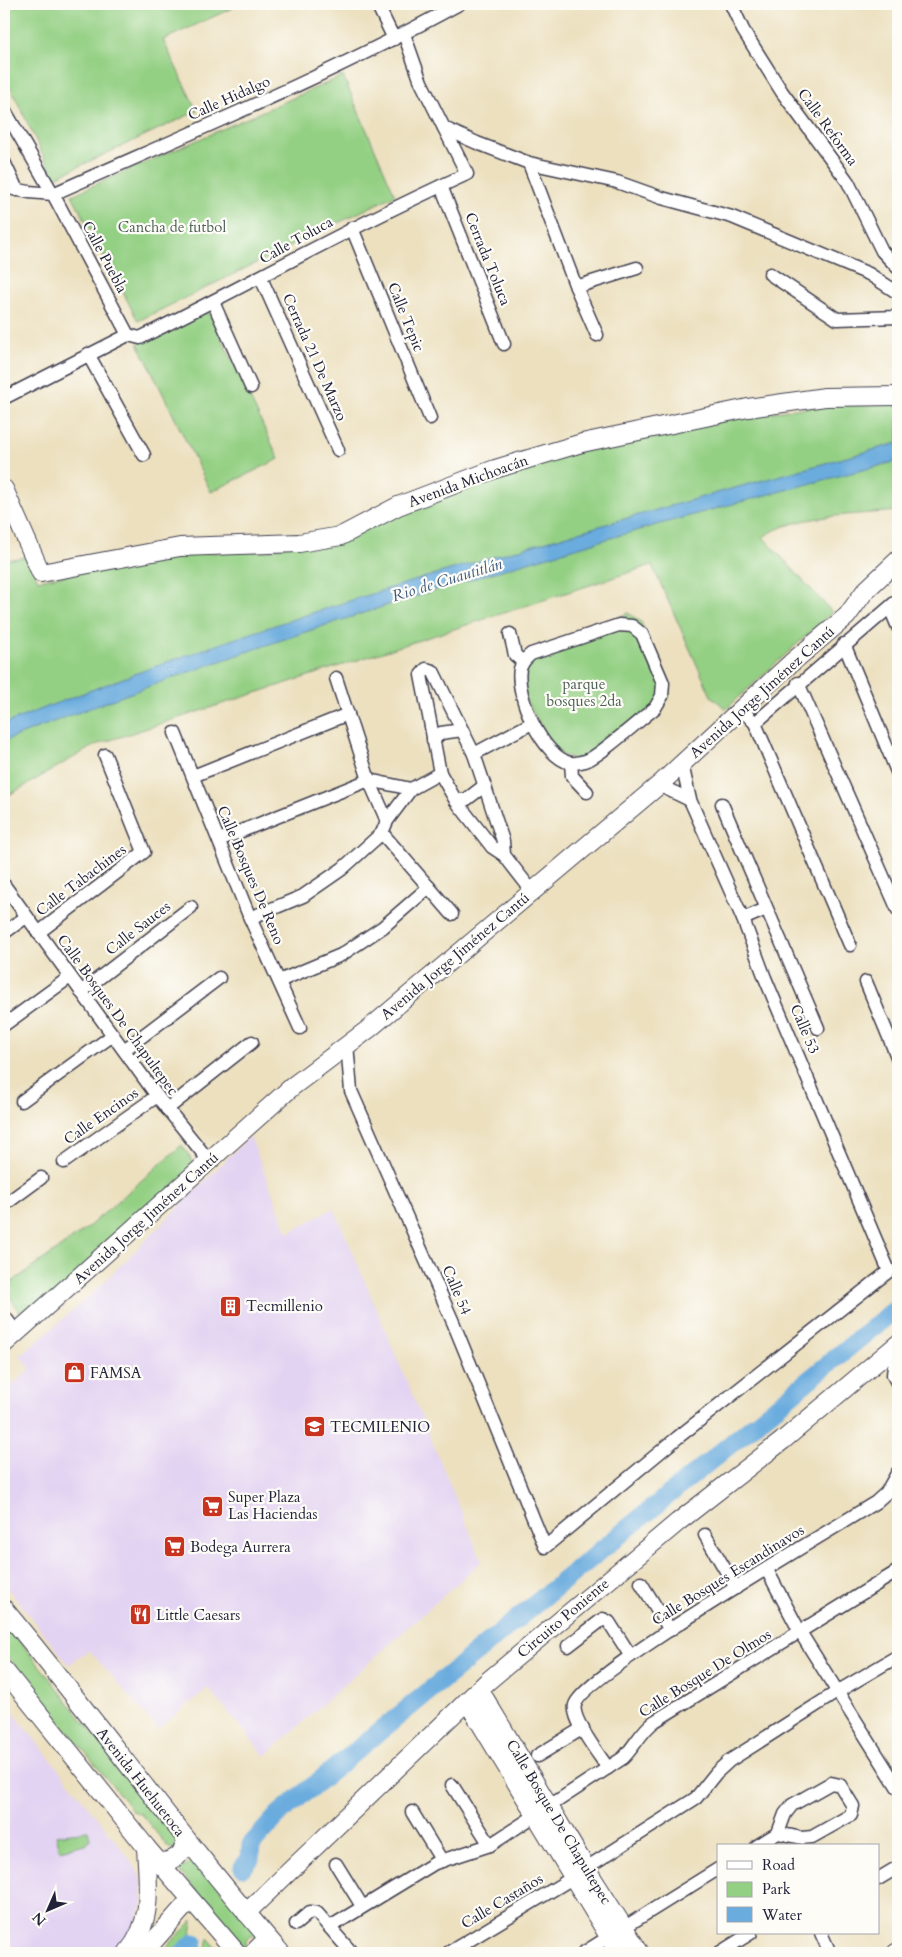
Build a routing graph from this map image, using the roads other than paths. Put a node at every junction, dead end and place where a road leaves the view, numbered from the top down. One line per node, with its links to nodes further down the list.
1 (377, 4): 4 (street, Calle Toluca)
2 (459, 4): 4 (street, Calle Hidalgo)
3 (730, 4): 15 (street, Calle Reforma)
4 (399, 36): 6 (street, Calle Toluca); 12 (street, Calle Hidalgo)
5 (4, 109): 12 (street, Calle Puebla)
6 (444, 128): 8 (street); 9 (street, Calle Toluca)
7 (4, 162): 11 (street)
8 (529, 163): 18 (street); 19 (street)
9 (441, 186): 13 (street, Calle Toluca); 24 (street, Cerrada Toluca)
10 (4, 187): 11 (street)
11 (17, 190): 12 (street)
12 (53, 194): 22 (street, Calle Puebla)
13 (352, 228): 17 (street, Calle Toluca); 29 (street, Calle Tepic)
14 (637, 268): 18 (street)
15 (898, 268)
16 (770, 274): 21 (street)
17 (261, 278): 20 (street, Calle Toluca); 30 (street, Cerrada 21 De Marzo)
18 (576, 287): 23 (street)
19 (898, 292)
20 (213, 302): 22 (street, Calle Toluca); 26 (street)
21 (898, 317)
22 (128, 335): 25 (street, Calle Toluca)
23 (596, 335)
24 (504, 344)
25 (88, 354): 28 (street, Calle Toluca); 31 (street)
26 (251, 387)
27 (898, 396): 33 (main road, Avenida Michoacán)
28 (4, 398)
29 (430, 418)
30 (338, 450)
31 (144, 455)
32 (4, 489): 33 (main road)
33 (9, 515)
34 (898, 560): 37 (main road, Avenida Jorge Jiménez Cantú)
35 (898, 576): 37 (main road)
36 (894, 604): 38 (street); 40 (street)
37 (848, 614): 44 (main road, Avenida Jorge Jiménez Cantú)
38 (898, 627)
39 (510, 634): 41 (street)
40 (844, 644): 43 (street); 56 (street)
41 (523, 662): 46 (street); 53 (street)
42 (336, 678): 45 (street)
43 (798, 683): 47 (street); 74 (street)
44 (742, 710): 47 (street); 54 (main road, Avenida Jorge Jiménez Cantú)
45 (348, 714): 57 (street); 58 (street)
46 (532, 723): 51 (street); 53 (street)
47 (755, 723): 81 (street)
48 (462, 730): 50 (street); 50 (street); 51 (street)
49 (175, 733): 57 (street, Calle Bosques De Reno)
50 (433, 740): 55 (street)
51 (474, 754): 60 (street)
52 (105, 755): 80 (street, Calle Tabachines)
53 (571, 763): 62 (street)
54 (682, 764): 59 (main road, Avenida Jorge Jiménez Cantú); 63 (street, Calle 53)
55 (440, 773): 61 (street); 64 (street)
56 (898, 774)
57 (193, 776): 67 (street, Calle Bosques De Reno)
58 (369, 780): 61 (street); 66 (street); 67 (street)
59 (659, 785): 63 (street); 71 (main road, Avenida Jorge Jiménez Cantú)
60 (484, 786): 64 (street); 68 (street)
61 (411, 789): 66 (street)
62 (587, 792)
63 (690, 800): 78 (street, Calle 53)
64 (456, 801): 68 (street)
65 (722, 804): 73 (street)
66 (385, 827): 70 (street); 77 (street)
67 (219, 840): 77 (street, Calle Bosques De Reno)
68 (504, 855): 71 (street)
69 (4, 885): 76 (street, Calle Bosques De Chapultepec)
70 (429, 887): 75 (street); 84 (street)
71 (532, 891): 92 (main road, Avenida Jorge Jiménez Cantú)
72 (191, 907): 86 (street, Calle Sauces)
73 (766, 909): 78 (street); 89 (street)
74 (898, 910)
75 (452, 914)
76 (26, 917): 79 (street); 80 (street, Calle Bosques De Chapultepec)
77 (250, 918): 84 (street, Calle Bosques De Reno)
78 (743, 919): 109 (street, Calle 53)
79 (4, 933)
80 (38, 933): 82 (street, Calle Bosques De Chapultepec)
81 (850, 945)
82 (70, 977): 86 (street, Calle Bosques De Chapultepec); 87 (street)
83 (219, 978): 93 (street)
84 (279, 981): 88 (street, Calle Bosques De Reno)
85 (866, 982): 94 (street)
86 (81, 992): 90 (street, Calle Bosques De Chapultepec)
87 (4, 1025)
88 (300, 1028)
89 (818, 1028)
90 (113, 1036): 93 (street, Calle Bosques De Chapultepec); 96 (street)
91 (252, 1042): 97 (street)
92 (347, 1044): 99 (main road, Avenida Jorge Jiménez Cantú); 109 (street, Calle 54)
93 (124, 1050): 95 (street, Calle Bosques De Chapultepec)
94 (898, 1059)
95 (157, 1096): 97 (street, Calle Bosques De Chapultepec); 98 (street, Calle Encinos)
96 (22, 1101)
97 (166, 1109): 99 (street, Calle Bosques De Chapultepec)
98 (64, 1162)
99 (210, 1162): 103 (main road, Avenida Jorge Jiménez Cantú)
100 (41, 1178): 101 (street)
101 (4, 1205)
102 (4, 1316): 103 (street)
103 (10, 1338)
104 (898, 1344): 122 (main road, Circuito Poniente)
105 (898, 1364): 106 (street)
106 (898, 1384)
107 (898, 1472): 110 (street, Calle Bosques Escandinavos)
108 (706, 1535): 113 (street)
109 (545, 1547)
110 (766, 1570): 113 (street, Calle Bosques Escandinavos); 116 (street)
111 (898, 1571): 116 (street, Calle Bosque De Olmos)
112 (641, 1583): 115 (street)
113 (736, 1588): 115 (street, Calle Bosques Escandinavos)
114 (4, 1609): 131 (main road, Avenida Huehuetoca)
115 (670, 1630): 118 (street, Calle Bosques Escandinavos)
116 (800, 1632): 121 (street); 125 (street, Calle Bosque De Olmos)
117 (568, 1646): 118 (street)
118 (630, 1654): 123 (street, Calle Bosques Escandinavos)
119 (898, 1656): 121 (street, Calle Castaños)
120 (4, 1670): 134 (main road)
121 (837, 1692): 127 (street); 140 (street, Calle Castaños)
122 (473, 1695): 128 (main road, Calle Bosque De Chapultepec); 144 (main road, Circuito Poniente)
123 (583, 1728): 124 (street); 125 (street)
124 (538, 1756)
125 (608, 1768): 128 (street, Calle Bosque De Olmos)
126 (452, 1785): 133 (street)
127 (898, 1788)
128 (542, 1811): 133 (street, Calle Bosque De Olmos); 140 (main road, Calle Bosque De Chapultepec)
129 (412, 1812): 135 (street)
130 (778, 1833): 130 (street); 132 (street)
131 (185, 1839): 136 (main road); 144 (main road, Avenida Huehuetoca)
132 (760, 1844)
133 (490, 1845): 135 (street, Calle Bosque De Olmos)
134 (146, 1847): 136 (main road); 152 (main road)
135 (442, 1861): 143 (street, Calle Bosque De Olmos)
136 (159, 1863): 142 (main road)
137 (336, 1864): 143 (street)
138 (898, 1867): 141 (street)
139 (717, 1871): 146 (street)
140 (580, 1872): 146 (main road, Calle Bosque De Chapultepec); 150 (main road, Calle Bosque De Chapultepec); 157 (street, Calle Castaños)
141 (880, 1878)
142 (190, 1900): 153 (main road); 154 (main road)
143 (362, 1906): 147 (street, Calle Bosque De Olmos)
144 (246, 1913): 151 (main road, Avenida Huehuetoca)
145 (296, 1924): 147 (street)
146 (624, 1927): 150 (street); 160 (main road, Calle Bosque De Chapultepec)
147 (330, 1928): 156 (street)
148 (749, 1934): 161 (street)
149 (821, 1934): 162 (street)
150 (609, 1937): 158 (street); 159 (main road, Calle Bosque De Chapultepec)
151 (276, 1947): 155 (main road)
152 (127, 1953)
153 (143, 1953)
154 (237, 1953)
155 (253, 1953)
156 (352, 1953)
157 (448, 1953)
158 (583, 1953)
159 (619, 1953)
160 (640, 1953)
161 (719, 1953)
162 (830, 1953)

